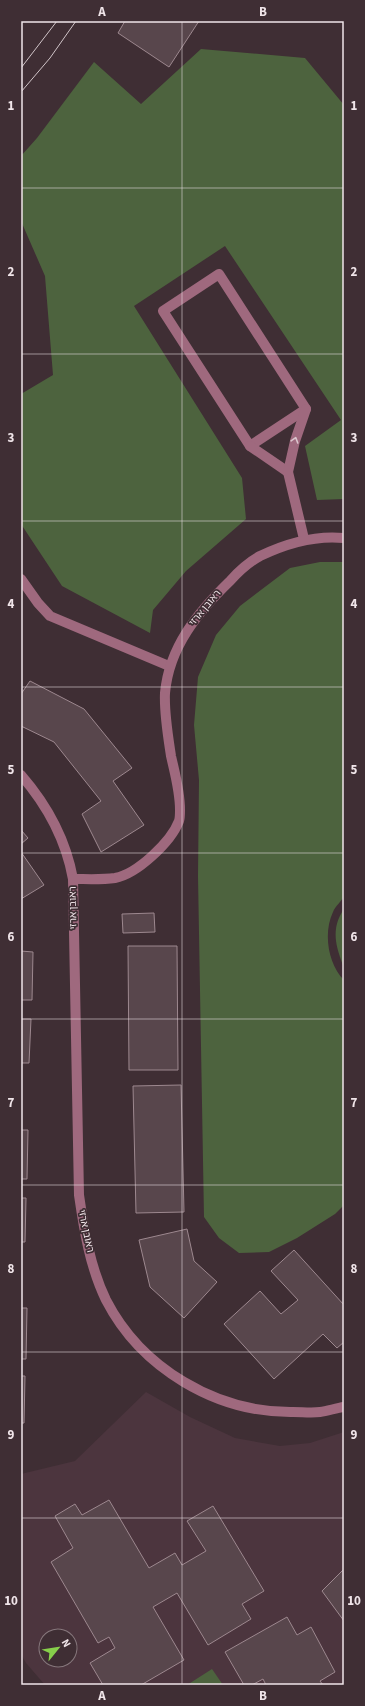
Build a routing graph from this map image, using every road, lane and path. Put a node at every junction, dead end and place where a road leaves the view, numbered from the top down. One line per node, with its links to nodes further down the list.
1 (306, 409): 2 (street); 2 (street); 3 (street, one-way to 1)
2 (250, 446): 3 (street)
3 (288, 472): 5 (street)
4 (344, 538): 5 (street, ראובן ארזי)
5 (304, 539): 7 (street, ראובן ארזי)
6 (21, 579): 7 (street)
7 (169, 666): 9 (street, ראובן ארזי)
8 (21, 775): 9 (street, ראובן ארזי)
9 (73, 880): 10 (street, ראובן ארזי)
10 (344, 1406)

